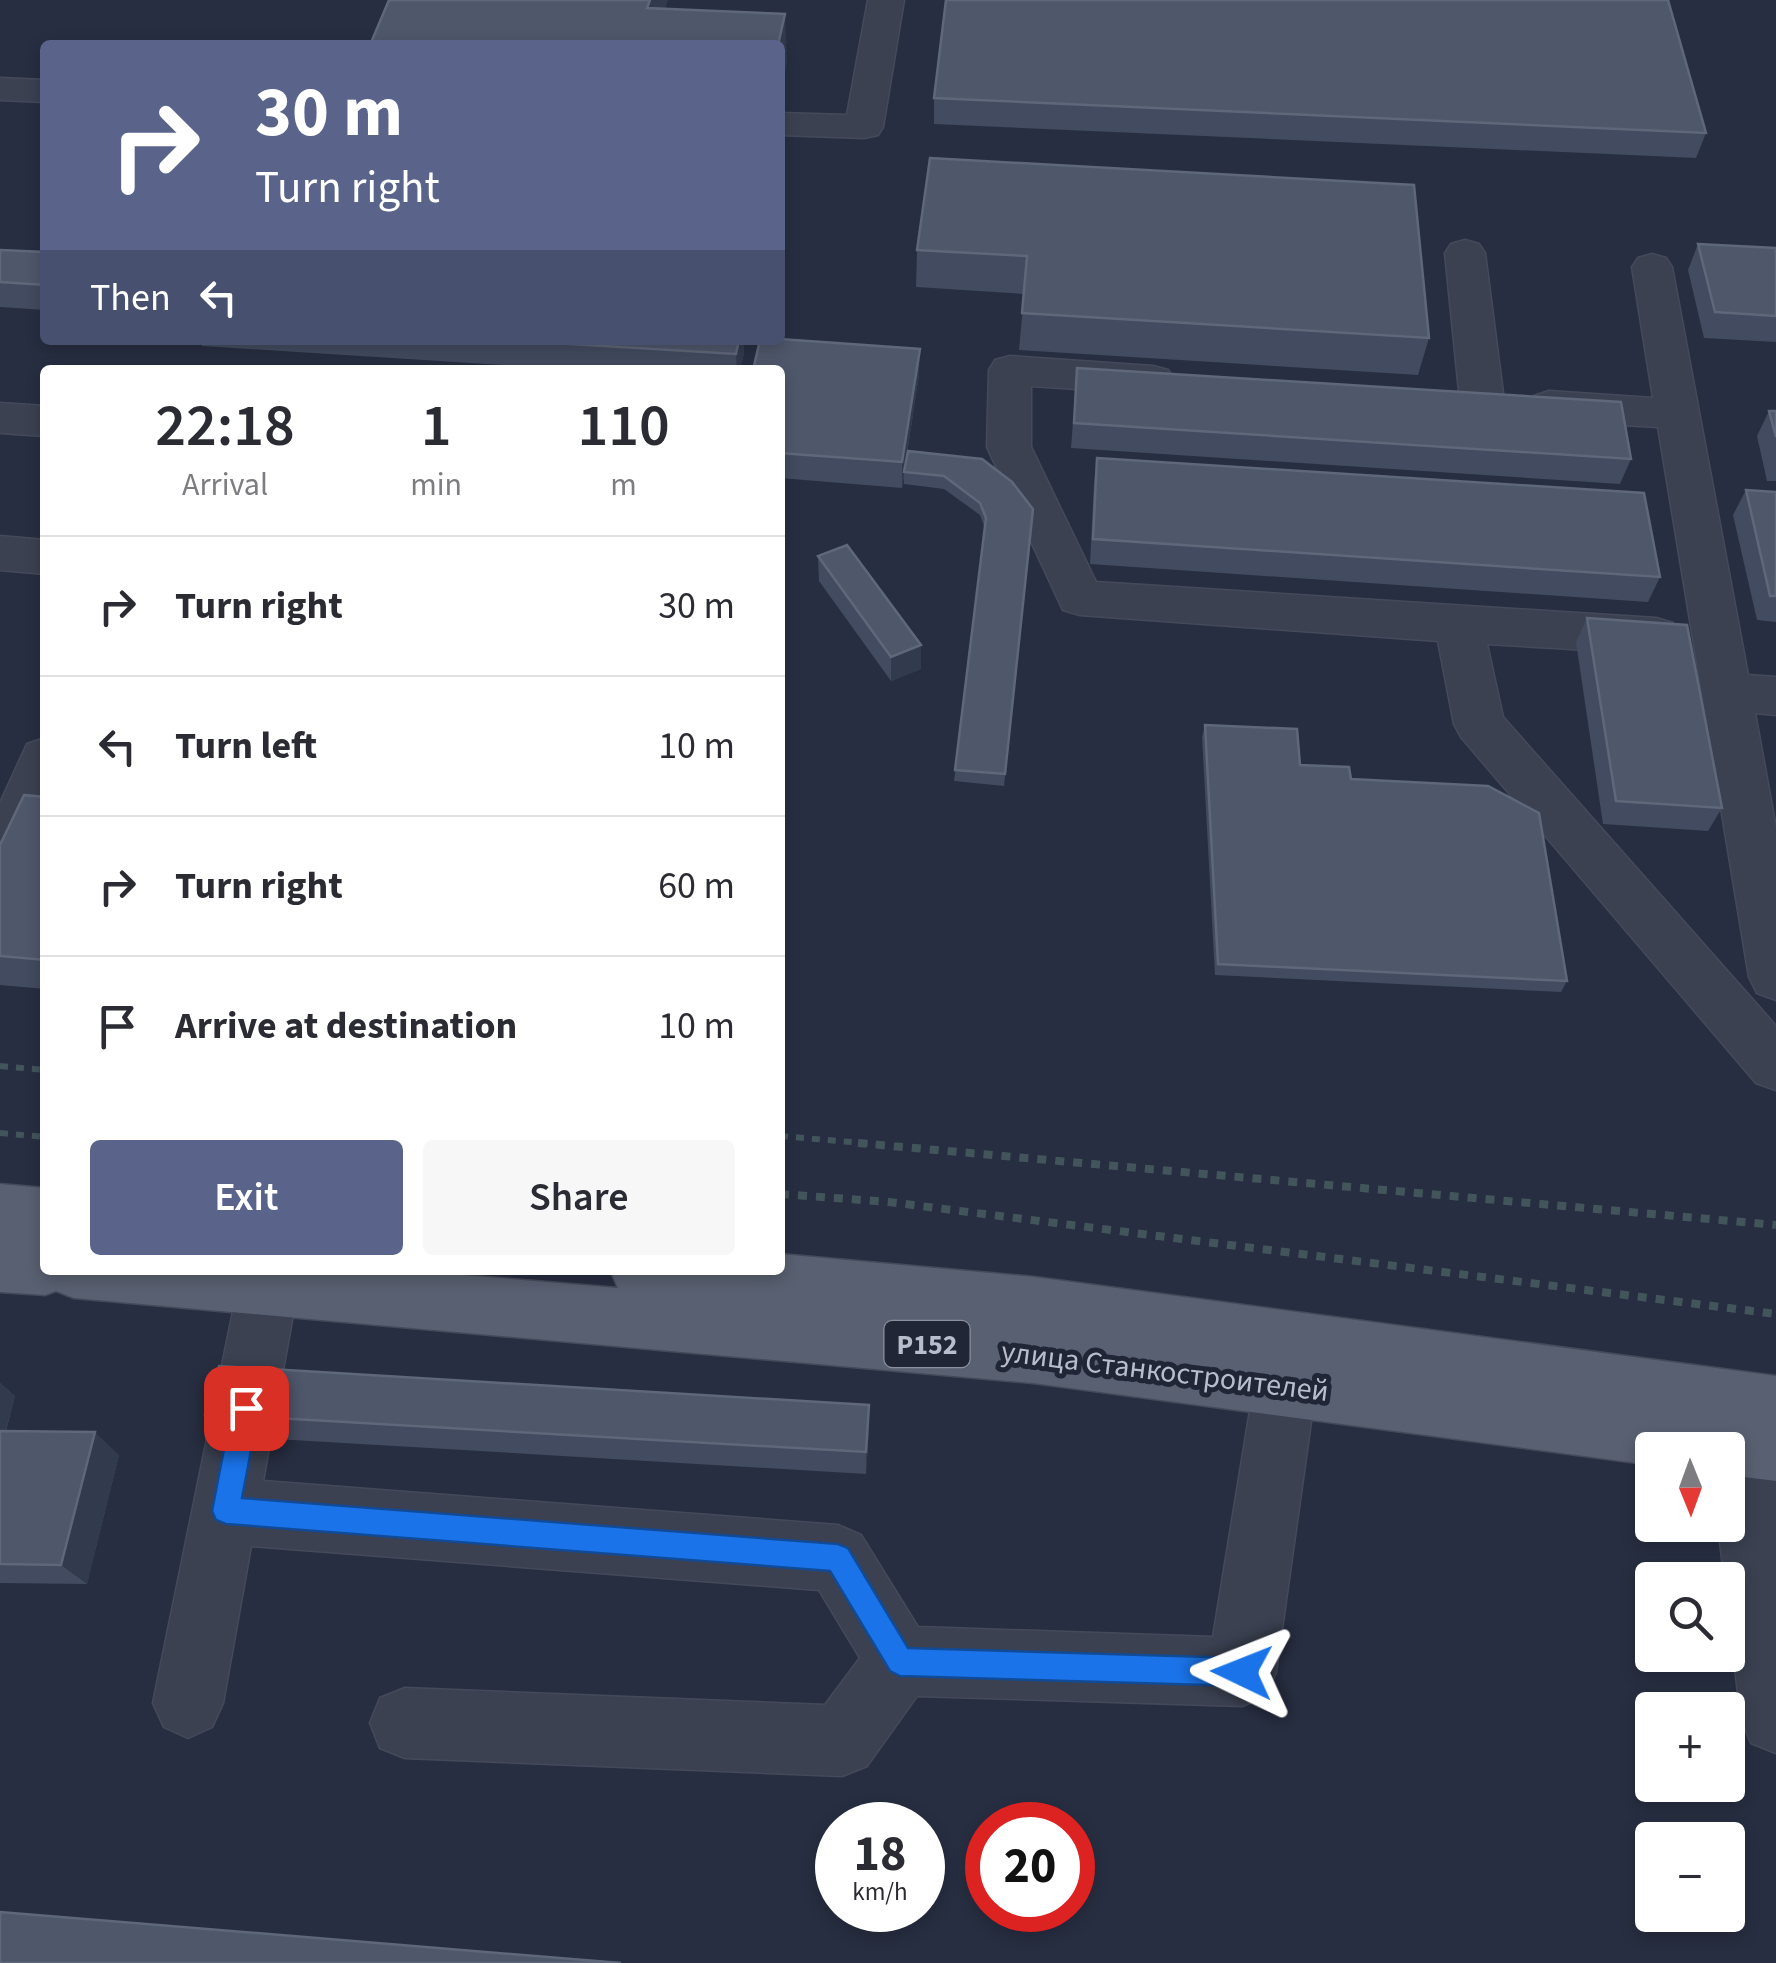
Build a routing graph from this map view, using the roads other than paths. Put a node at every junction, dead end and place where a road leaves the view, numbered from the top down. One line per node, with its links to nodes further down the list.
1 (886, 0): 4 (lane)
2 (0, 89): 3 (lane)
3 (40, 91)
4 (785, 124)
5 (1465, 252): 8 (lane)
6 (1652, 266): 8 (lane)
7 (1187, 382): 13 (lane)
8 (1678, 414): 14 (lane)
9 (0, 418): 10 (lane)
10 (40, 421)
11 (0, 553): 12 (lane)
12 (40, 557)
13 (1459, 625): 14 (lane); 20 (lane)
14 (1717, 640): 15 (lane)
15 (1726, 692): 16 (lane); 19 (lane)
16 (1776, 696)
17 (40, 770): 18 (lane)
18 (0, 863)
19 (1776, 977)
20 (1776, 1066)
21 (0, 1211): 22 (main road)
22 (40, 1215)
23 (0, 1264): 24 (main road)
24 (40, 1268)
25 (131, 1275): 27 (main road, улица Станкостроителей / Р152)
26 (695, 1275): 29 (main road, улица Станкостроителей / Р152)
27 (268, 1287): 28 (main road, улица Станкостроителей / Р152); 30 (lane)
28 (1285, 1386): 29 (main road, улица Станкостроителей / Р152); 31 (lane)
29 (1764, 1434): 33 (lane)
30 (226, 1511): 31 (lane); 32 (lane)
31 (900, 1662): 34 (lane)
32 (188, 1703)
33 (1776, 1718)
34 (405, 1723)

